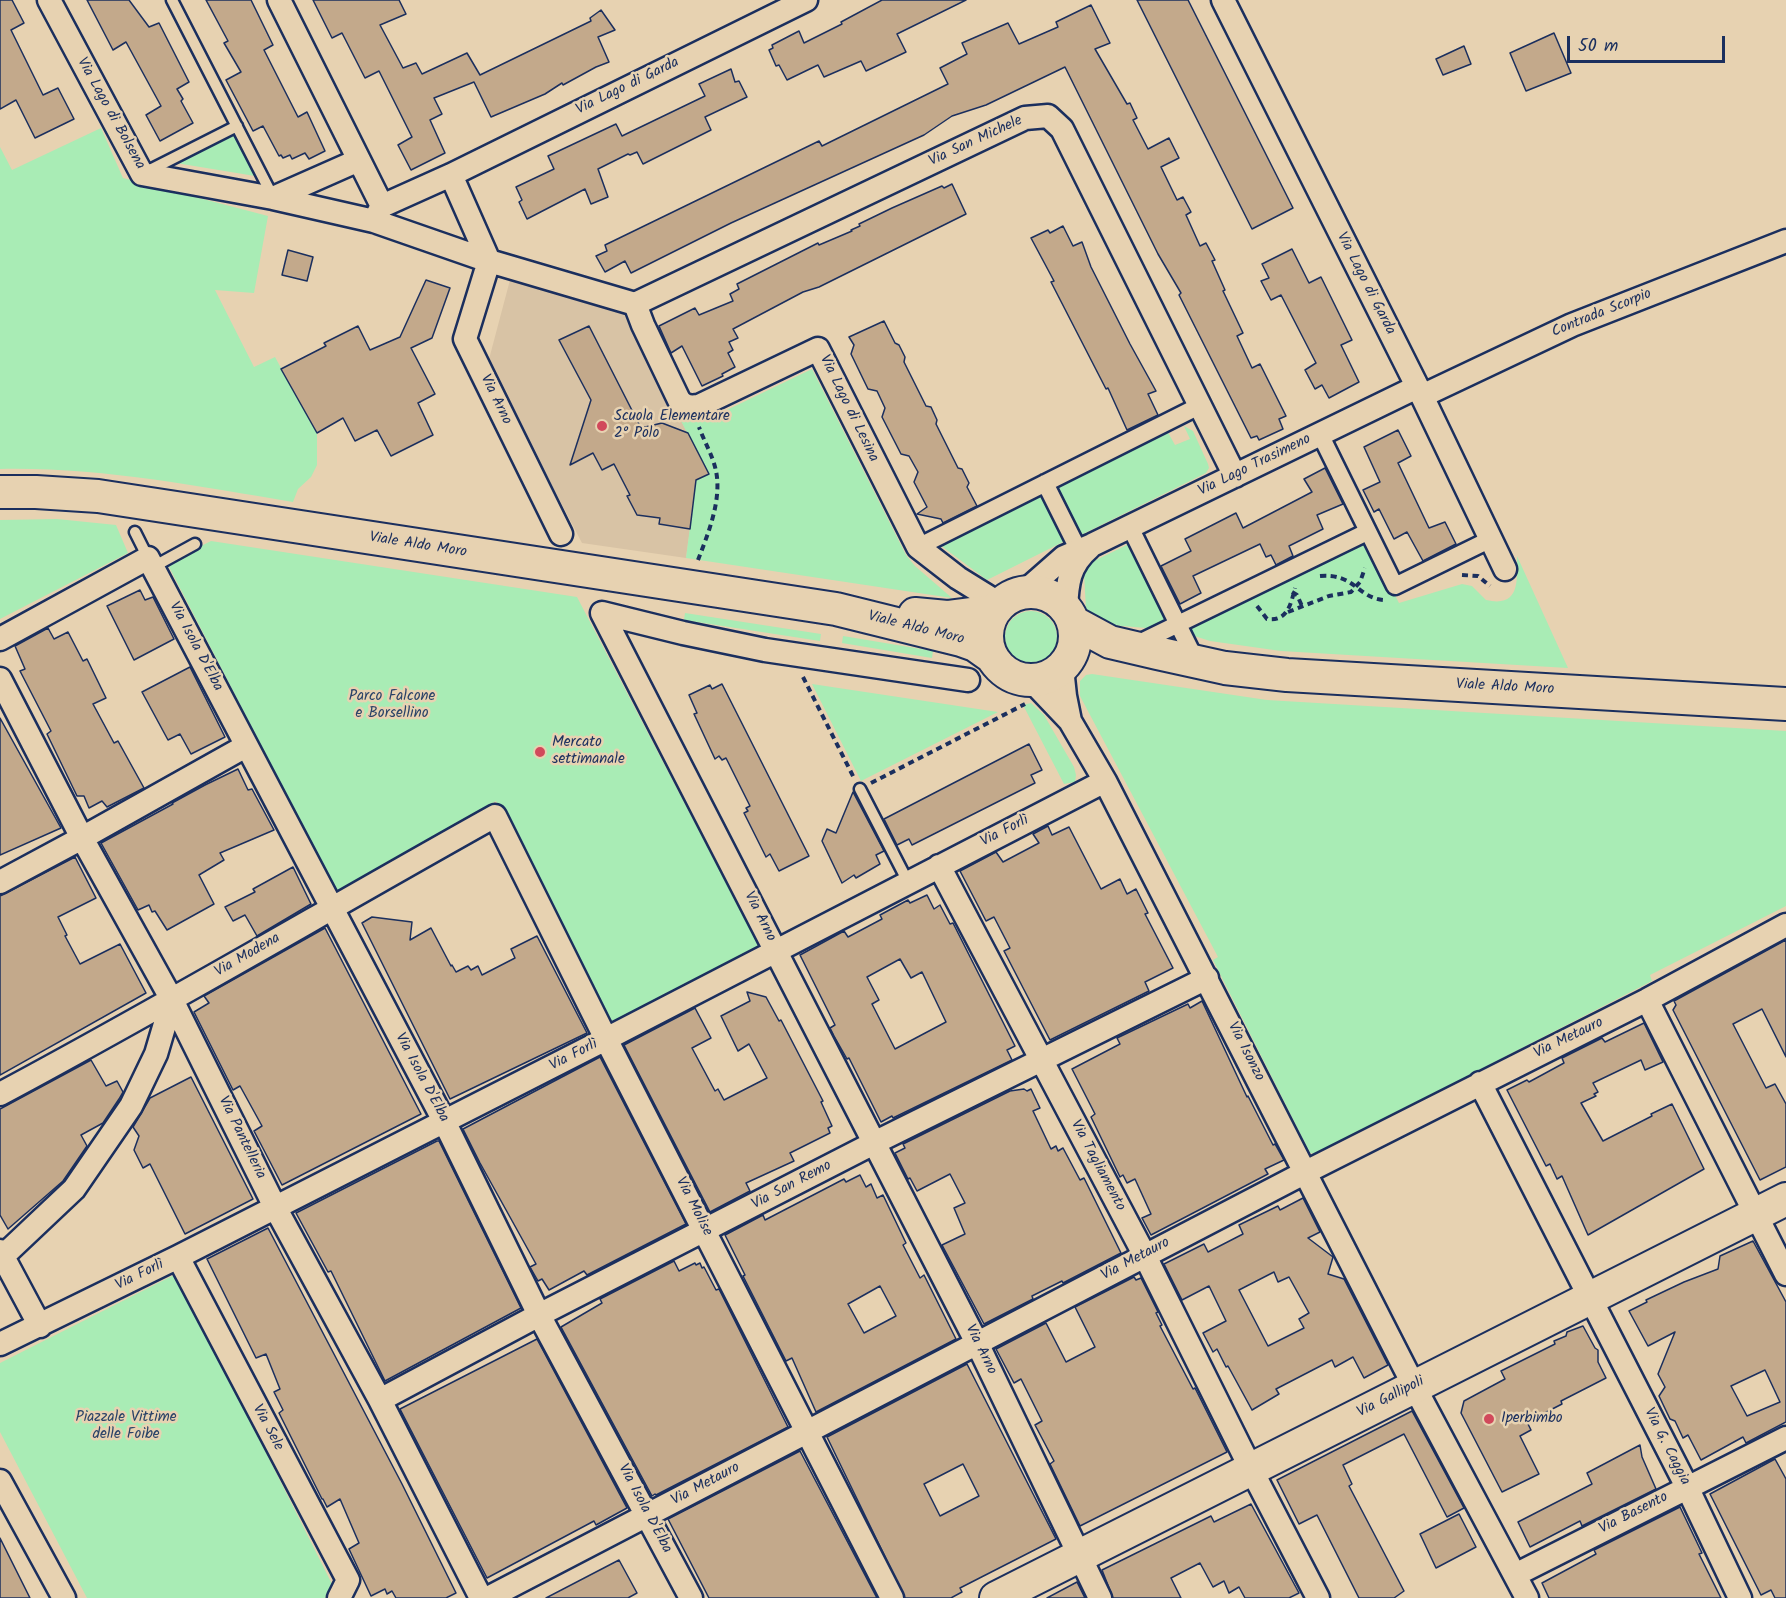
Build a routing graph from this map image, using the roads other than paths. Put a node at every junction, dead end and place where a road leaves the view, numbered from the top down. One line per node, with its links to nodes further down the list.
1 (49, 0): 8 (street, Via Lago di Bolsena)
2 (172, 0): 6 (lane)
3 (279, 0): 7 (street)
4 (806, 0): 9 (street, Via Lago di Garda)
5 (1222, 0): 15 (street, Via Lago di Garda)
6 (237, 126): 8 (lane); 10 (lane)
7 (359, 160): 10 (street); 11 (street)
8 (142, 174): 10 (street, Via Lago di Bolsena)
9 (451, 175): 11 (street, Via Lago di Garda); 13 (street)
10 (273, 198): 11 (street, Via Lago di Bolsena)
11 (378, 214): 13 (street, Via Lago di Bolsena)
12 (1786, 241): 15 (street, Contrada Scorpio)
13 (489, 261): 14 (street, Via Lago di Bolsena); 23 (street, Via Arno)
14 (635, 304): 16 (street, Via San Michele); 27 (street, Via Lago di Lesina)
15 (1420, 391): 17 (street, Via Lago Trasimeno); 25 (street, Via Lago di Garda)
16 (1199, 406): 18 (street, Via San Michele); 19 (street)
17 (1320, 434): 18 (street, Via Lago Trasimeno); 24 (street)
18 (1235, 476): 21 (street, Via Lago Trasimeno)
19 (1045, 483): 27 (street); 28 (street)
20 (0, 492): 32 (main road, Viale Aldo Moro)
21 (1130, 527): 28 (street, Via Lago Trasimeno); 34 (street)
22 (135, 532): 29 (lane)
23 (561, 534)
24 (1361, 535): 25 (street); 34 (street)
25 (1491, 539): 30 (street, Via Lago di Garda)
26 (195, 544): 29 (lane)
27 (918, 547): 31 (street, Via Lago di Lesina)
28 (1084, 550): 31 (street, Via Lago Trasimeno); 33 (street)
29 (150, 563): 35 (street); 45 (street, Via Isola D'Elba)
30 (1505, 569)
31 (1006, 603): 32 (main road, Viale Aldo Moro); 33 (main road, Viale Aldo Moro); 37 (main road, Viale Aldo Moro)
32 (836, 609): 37 (main road, Viale Aldo Moro)
33 (1070, 616): 36 (main road, Viale Aldo Moro); 38 (main road)
34 (1178, 624): 36 (street); 39 (street)
35 (0, 639)
36 (1131, 654): 38 (main road, Viale Aldo Moro); 39 (main road, Viale Aldo Moro)
37 (992, 657): 42 (main road, Viale Aldo Moro)
38 (1066, 663): 42 (main road, Viale Aldo Moro); 44 (street)
39 (1207, 666): 43 (main road, Viale Aldo Moro)
40 (0, 679): 49 (street, Via Pantelleria)
41 (968, 680): 55 (street, Via Arno)
42 (1031, 692): 44 (street)
43 (1786, 704)
44 (1070, 721): 46 (street, Via Isonzo)
45 (246, 746): 49 (street); 53 (street, Via Isola D'Elba)
46 (1105, 781): 50 (street, Via Forlì); 56 (street, Via Isonzo)
47 (860, 789): 52 (lane)
48 (495, 816): 53 (street, Via Modena); 59 (street, Via Molise)
49 (82, 838): 51 (street); 57 (street, Via Pantelleria)
50 (939, 866): 52 (street, Via Forlì); 60 (street, Via Tagliamento)
51 (0, 882)
52 (908, 882): 55 (street, Via Forlì)
53 (331, 907): 57 (street, Via Modena); 63 (street, Via Isola D'Elba)
54 (1786, 925): 58 (street, Via Metauro)
55 (776, 951): 59 (street, Via Forlì); 64 (street, Via Arno)
56 (1207, 978): 60 (street, Via San Remo); 65 (street, Via Isonzo)
57 (172, 1000): 62 (street, Via Modena); 67 (street, Via Pantelleria); 70 (street)
58 (1647, 1000): 61 (street, Via Metauro); 68 (street)
59 (606, 1039): 63 (street, Via Forlì); 69 (street, Via Molise)
60 (1040, 1059): 64 (street, Via San Remo); 71 (street, Via Tagliamento)
61 (1480, 1083): 65 (street, Via Metauro); 74 (street, Via G. Caggia)
62 (0, 1094)
63 (444, 1121): 67 (street, Via Forlì); 75 (street, Via Isola D'Elba)
64 (874, 1143): 69 (street, Via San Remo); 77 (street, Via Arno)
65 (1306, 1172): 71 (street, Via Metauro); 79 (street, Via Isonzo)
66 (1786, 1198): 68 (main road, Via Gallipoli)
67 (275, 1207): 72 (street, Via Forlì); 80 (street, Via Pantelleria)
68 (1756, 1214): 73 (street); 74 (main road, Via Gallipoli)
69 (705, 1231): 75 (street, Via San Remo); 81 (street, Via Molise)
70 (1, 1255): 76 (street)
71 (1145, 1256): 77 (street, Via Metauro); 83 (street, Via Tagliamento)
72 (178, 1257): 76 (street, Via Forlì); 90 (street, Via Sele)
73 (1786, 1274)
74 (1589, 1297): 79 (main road, Via Gallipoli); 85 (street, Via G. Caggia)
75 (539, 1315): 80 (street, Via San Remo); 86 (street, Via Isola D'Elba)
76 (40, 1326): 78 (street, Via Forlì)
77 (977, 1343): 81 (street, Via Metauro); 87 (street, Via Arno)
78 (0, 1344)
79 (1414, 1386): 83 (main road, Via Gallipoli); 88 (street, Via Isonzo)
80 (380, 1400): 91 (street, Via Pantelleria)
81 (806, 1432): 86 (street, Via Metauro); 94 (street, Via Molise)
82 (1786, 1438): 85 (street, Via Basento)
83 (1251, 1469): 87 (main road, Via Gallipoli); 97 (street, Via Tagliamento)
84 (0, 1480): 89 (street)
85 (1687, 1487): 88 (street, Via Basento); 99 (street, Via G. Caggia)
86 (647, 1516): 92 (street, Via Metauro); 93 (street, Via Isola D'Elba)
87 (1079, 1556): 95 (main road, Via Gallipoli); 96 (street, Via Arno)
88 (1515, 1575): 98 (street, Via Isonzo)
89 (64, 1598)
90 (339, 1598)
91 (481, 1598)
92 (488, 1598)
93 (692, 1598)
94 (892, 1598)
95 (996, 1598)
96 (1100, 1598)
97 (1318, 1598)
98 (1527, 1598)
99 (1740, 1598)

